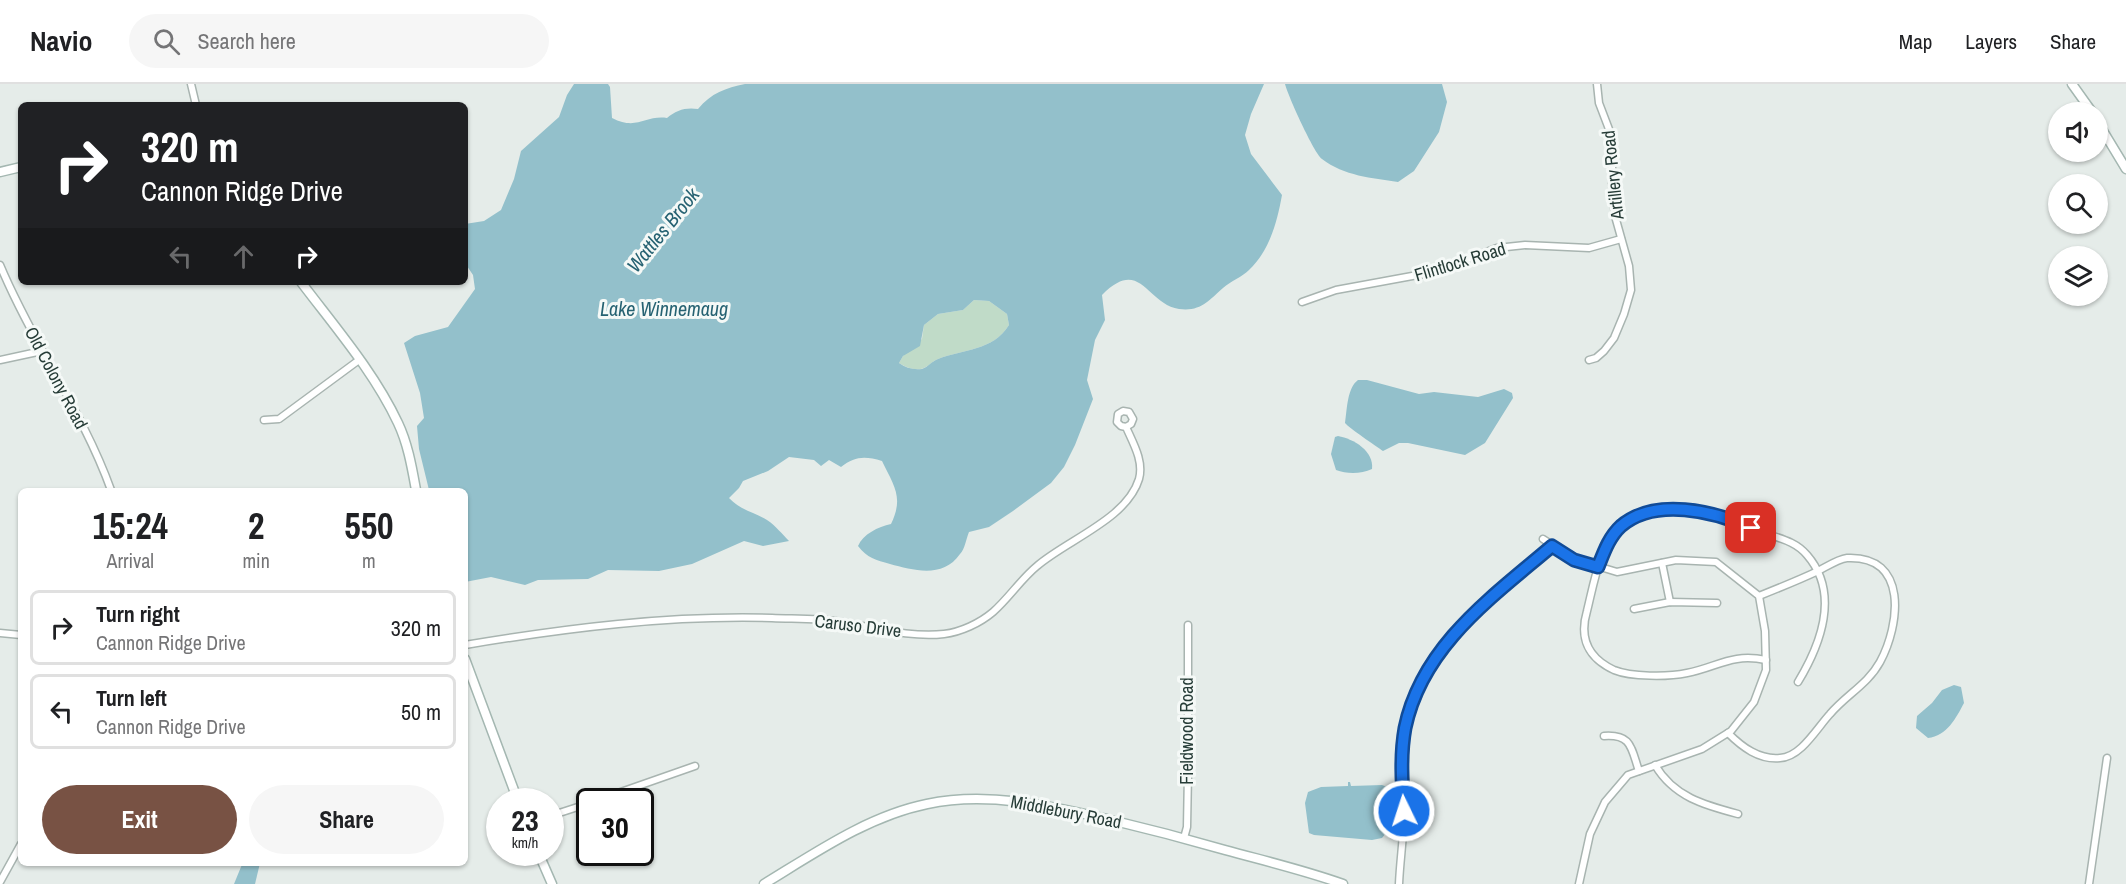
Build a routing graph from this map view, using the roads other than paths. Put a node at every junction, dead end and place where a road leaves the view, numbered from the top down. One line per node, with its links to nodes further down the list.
1 (191, 84): 4 (street)
2 (1597, 84): 10 (street, Artillery Road)
3 (2072, 84): 5 (street)
4 (195, 102)
5 (2085, 102)
6 (2108, 140): 8 (street)
7 (18, 168): 9 (street)
8 (2126, 170)
9 (0, 172)
10 (1621, 239): 13 (street, Flintlock Road); 17 (street, Artillery Road)
11 (0, 265): 14 (street, Old Colony Road)
12 (303, 285): 16 (street)
13 (1302, 302)
14 (42, 351): 15 (street); 20 (street, Old Colony Road)
15 (0, 360)
16 (359, 360): 18 (street); 21 (street)
17 (1589, 360)
18 (264, 420)
19 (1126, 427): 34 (street, Caruso Drive)
20 (110, 488)
21 (416, 488)
22 (1543, 539): 23 (street)
23 (1552, 546): 25 (street); 54 (street)
24 (1662, 563): 25 (street); 27 (street); 28 (street)
25 (1598, 567): 26 (street); 35 (street)
26 (1817, 571): 27 (street); 37 (street); 38 (street)
27 (1759, 596): 35 (street)
28 (1670, 602): 29 (street); 30 (street)
29 (1717, 603)
30 (1634, 609)
31 (1188, 625): 47 (street, Fieldwood Road)
32 (0, 633): 33 (street)
33 (18, 635)
34 (468, 644)
35 (1766, 660): 38 (street)
36 (468, 667): 44 (street)
37 (1798, 682)
38 (1728, 733): 41 (street)
39 (1604, 736): 43 (street)
40 (2107, 758): 56 (street)
41 (1655, 765): 43 (street); 46 (street)
42 (695, 766): 45 (street)
43 (1639, 771): 55 (street)
44 (513, 788)
45 (632, 788)
46 (1738, 814)
47 (1184, 838): 52 (street, Middlebury Road); 53 (street, Middlebury Road)
48 (18, 849): 50 (street)
49 (544, 866): 51 (street)
50 (0, 882)
51 (552, 884)
52 (764, 884)
53 (1343, 884)
54 (1399, 884)
55 (1579, 884)
56 (2089, 884)

